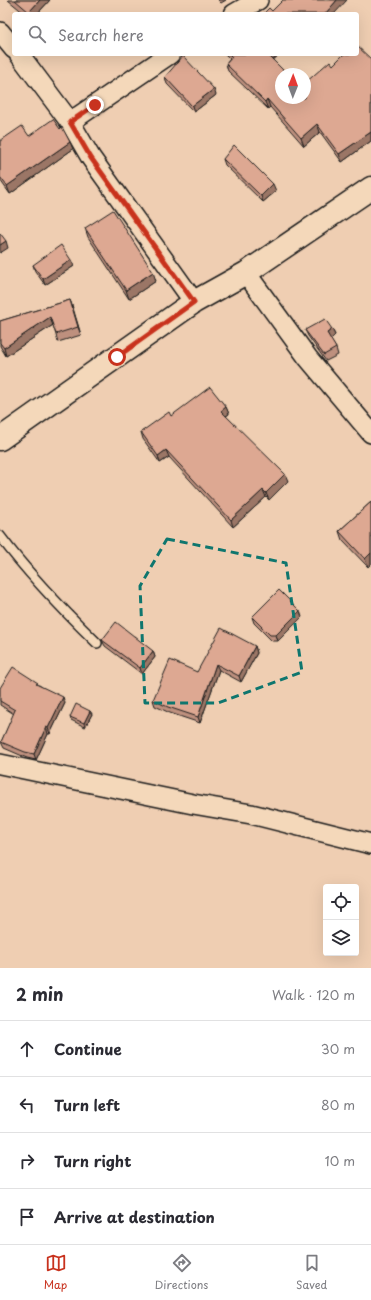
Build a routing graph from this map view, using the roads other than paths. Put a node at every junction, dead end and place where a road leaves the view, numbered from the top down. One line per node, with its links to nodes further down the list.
1 (258, 0): 2 (street)
2 (237, 12)
3 (0, 32): 4 (street)
4 (12, 47)
5 (20, 56): 7 (street)
6 (167, 56): 7 (street)
7 (70, 122): 10 (street)
8 (371, 188): 9 (street)
9 (246, 273): 10 (street); 11 (street)
10 (194, 302): 12 (street)
11 (371, 433)
12 (0, 439)
13 (0, 536): 14 (lane)
14 (97, 643)
15 (0, 764): 16 (street)
16 (371, 844)

